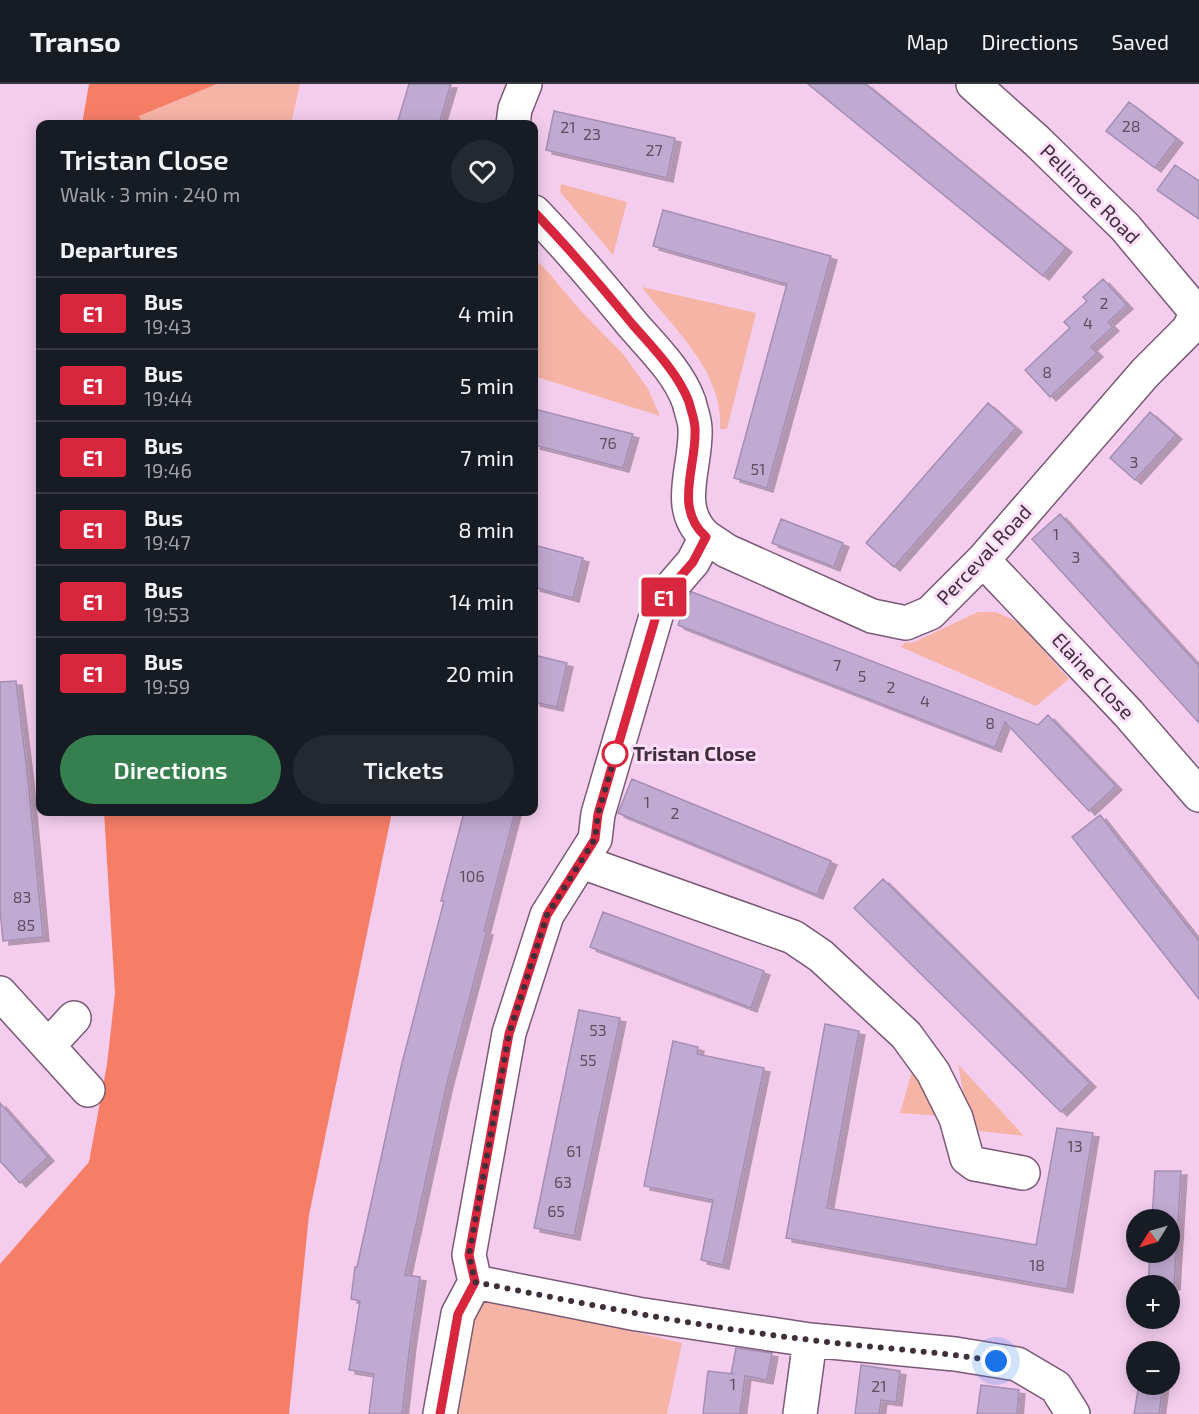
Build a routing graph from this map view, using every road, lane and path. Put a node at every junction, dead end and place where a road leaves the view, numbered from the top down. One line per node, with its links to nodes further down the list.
1 (525, 84): 3 (street)
2 (973, 84): 5 (street, Pellinore Road)
3 (514, 120)
4 (538, 216): 6 (street)
5 (1197, 313): 7 (street, Perceval Road)
6 (706, 537): 7 (street, Perceval Road); 9 (street)
7 (983, 560): 8 (street, Elaine Close)
8 (1199, 795)
9 (582, 862): 14 (street); 15 (street)
10 (0, 993): 12 (street)
11 (74, 1018): 12 (street)
12 (49, 1045): 13 (street)
13 (88, 1090)
14 (1023, 1173)
15 (475, 1282): 16 (street); 17 (street)
16 (810, 1340): 18 (street); 19 (street)
17 (440, 1414)
18 (800, 1414)
19 (1073, 1414)

